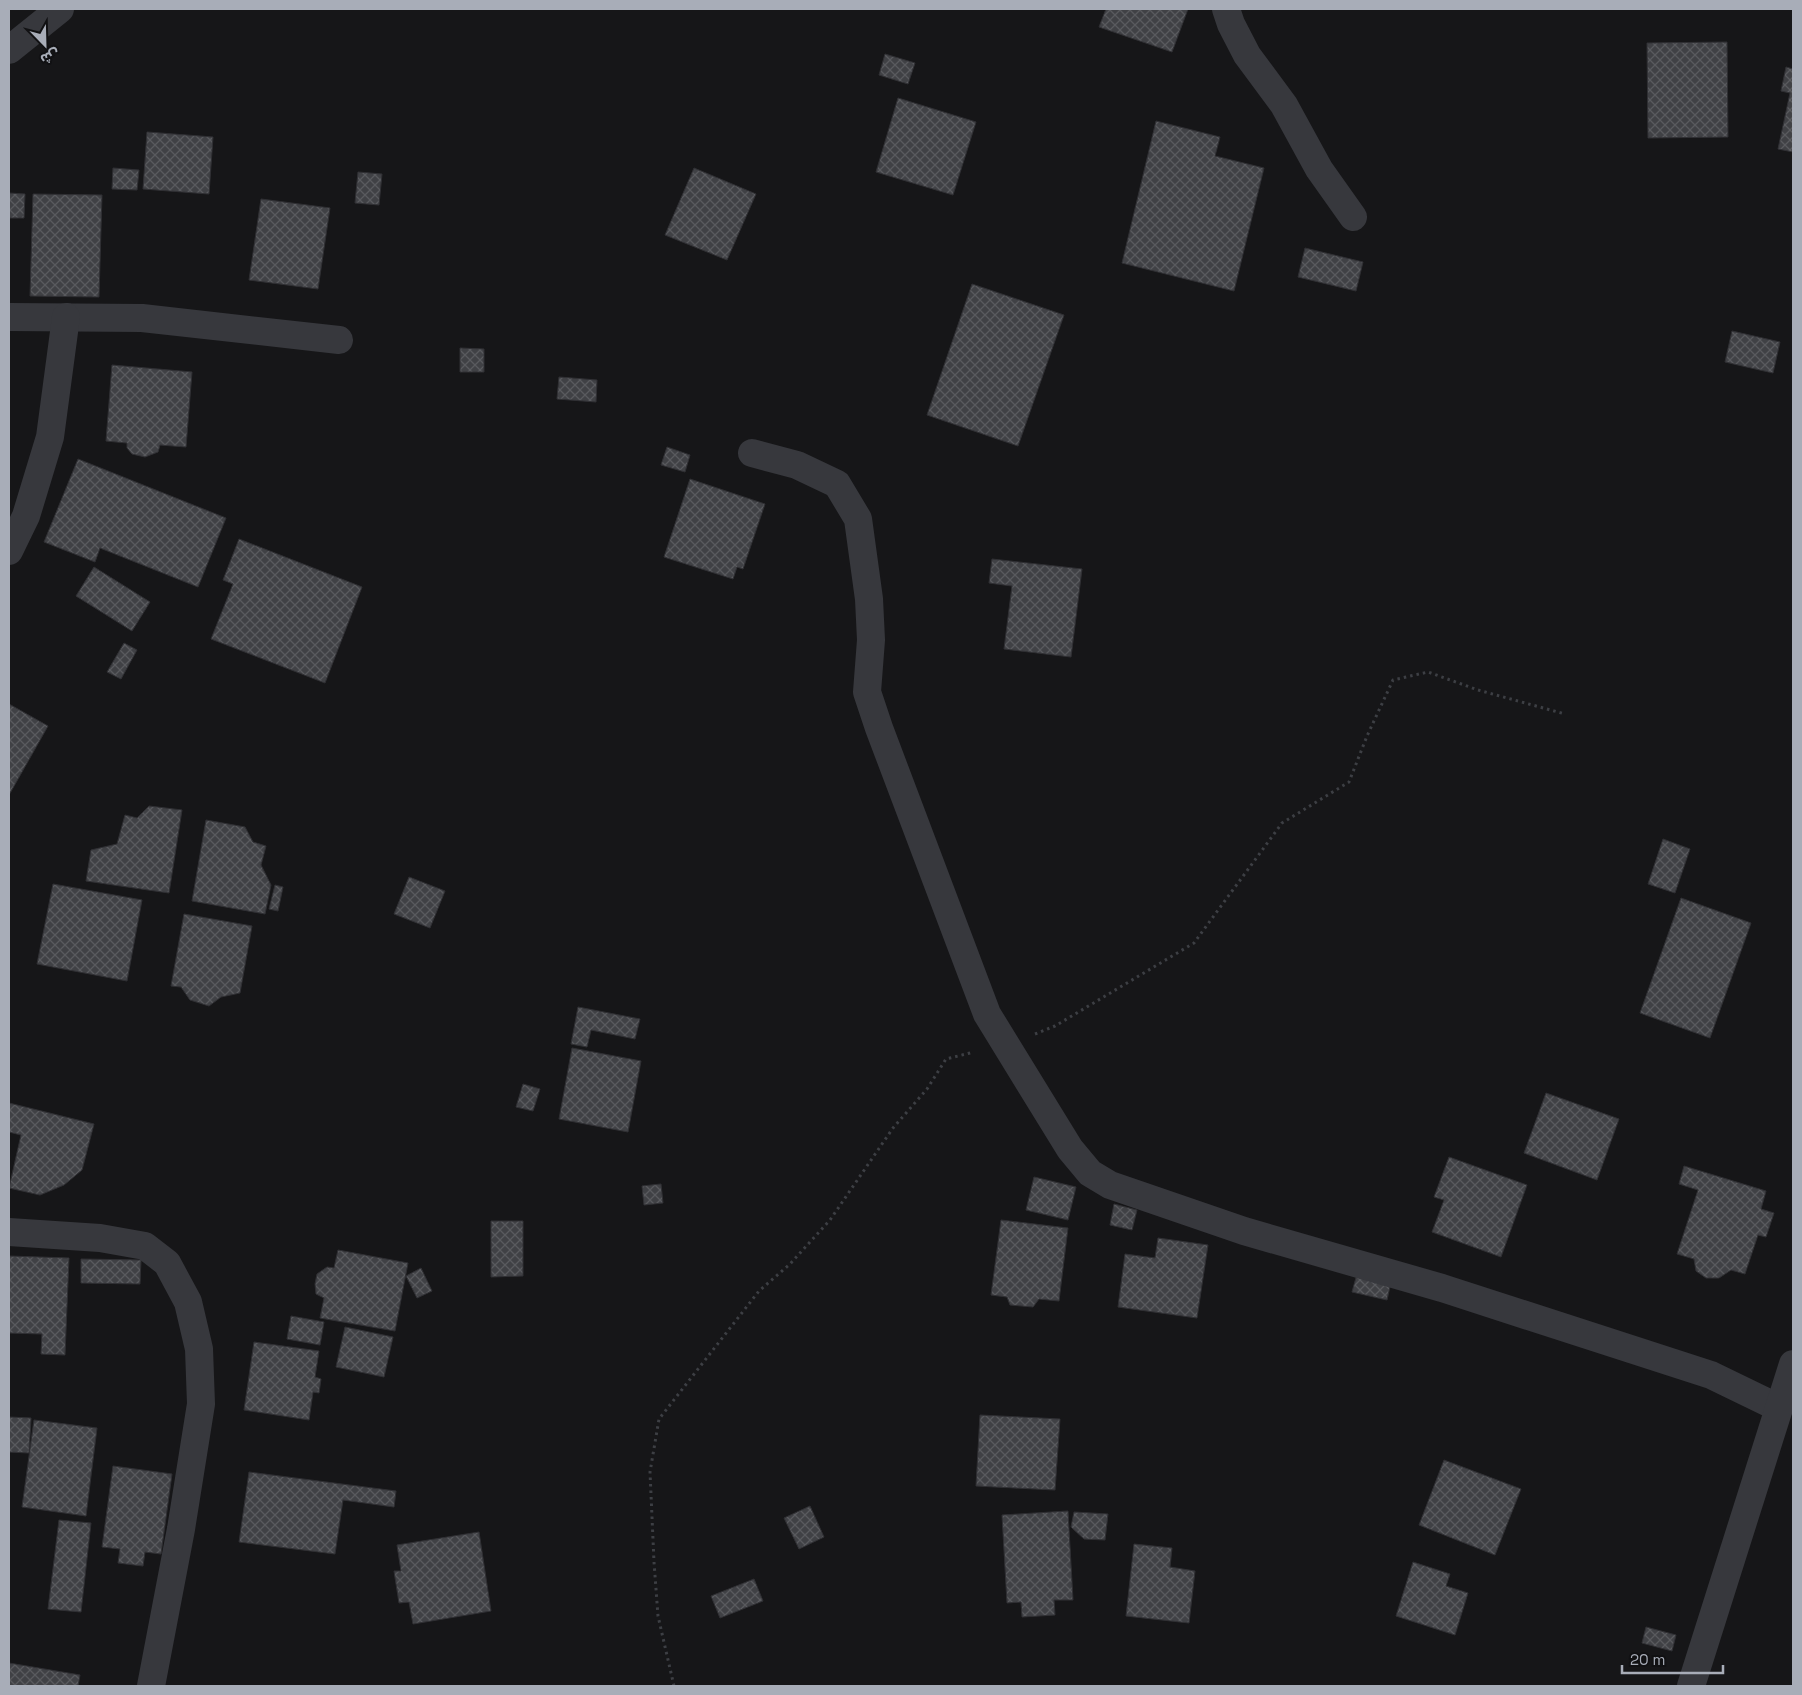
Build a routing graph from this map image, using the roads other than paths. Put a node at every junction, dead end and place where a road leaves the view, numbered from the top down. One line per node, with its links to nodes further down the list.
1 (60, 9): 3 (street)
2 (1226, 9): 4 (street)
3 (9, 50)
4 (1353, 217)
5 (9, 317): 6 (street)
6 (66, 317): 7 (street); 9 (street)
7 (339, 340)
8 (752, 453): 12 (street)
9 (9, 551)
10 (9, 1232): 13 (street)
11 (1793, 1364): 12 (street)
12 (1779, 1408): 14 (street)
13 (150, 1686)
14 (1691, 1686)

